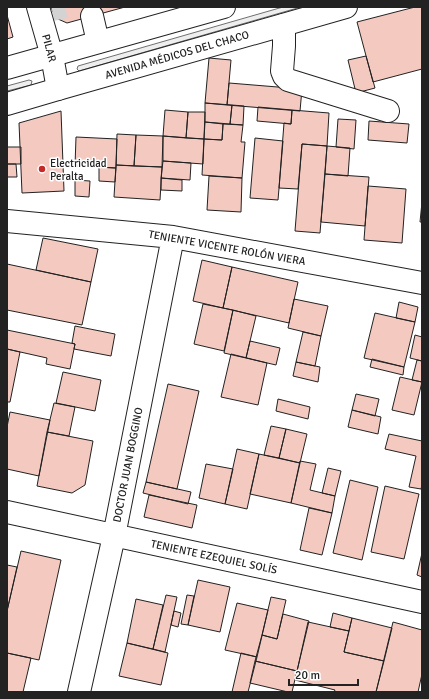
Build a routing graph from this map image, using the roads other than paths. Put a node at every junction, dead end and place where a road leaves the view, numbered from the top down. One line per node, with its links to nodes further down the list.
1 (224, 7): 4 (street)
2 (346, 7): 6 (street, AVENIDA MÉDICOS DEL CHACO)
3 (43, 10): 8 (street, PILAR)
4 (177, 13): 7 (street)
5 (92, 16): 7 (street)
6 (284, 25): 10 (street, AVENIDA MÉDICOS DEL CHACO); 12 (street)
7 (98, 42): 8 (street)
8 (52, 56): 9 (street); 10 (street, PILAR)
9 (7, 68)
10 (58, 89): 11 (street, AVENIDA MÉDICOS DEL CHACO)
11 (7, 104)
12 (388, 110)
13 (7, 221): 14 (street, TENIENTE VICENTE ROLÓN VIERA)
14 (173, 237): 15 (street, TENIENTE VICENTE ROLÓN VIERA); 17 (street, DOCTOR JUAN BOGGINO)
15 (422, 283)
16 (7, 512): 17 (street, TENIENTE EZEQUIEL SOLÍS)
17 (114, 536): 18 (street, TENIENTE EZEQUIEL SOLÍS); 19 (street, DOCTOR JUAN BOGGINO)
18 (422, 602)
19 (79, 692)

